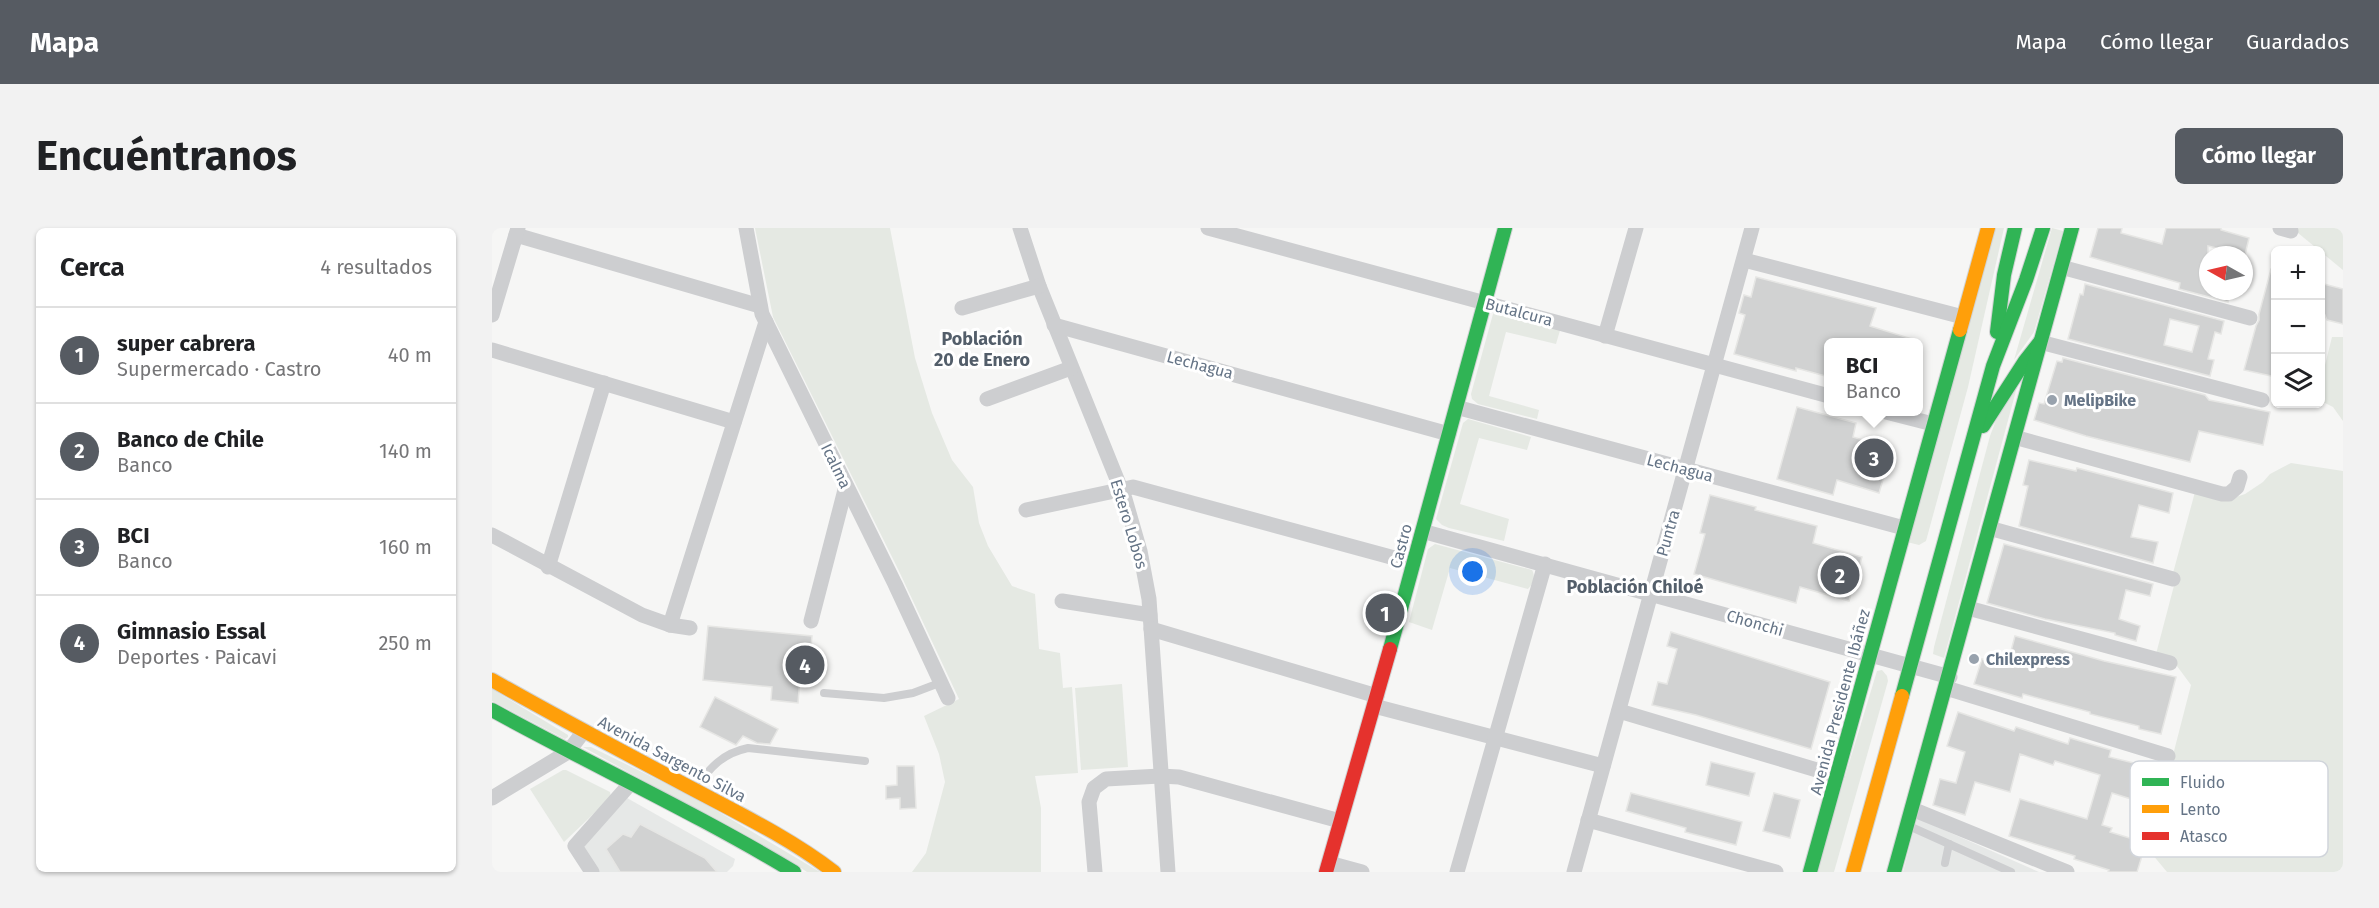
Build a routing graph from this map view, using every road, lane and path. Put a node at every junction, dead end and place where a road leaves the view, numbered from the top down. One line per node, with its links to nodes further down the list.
1 (746, 228): 16 (street, Icalma)
2 (1020, 228): 14 (street, Estero Lobos)
3 (1208, 228): 15 (street, Butalcura)
4 (1505, 228): 15 (street, Castro)
5 (1636, 228): 23 (street)
6 (1752, 228): 12 (street, Puntra)
7 (1988, 228): 19 (street, Avenida Presidente Ibáñez)
8 (2015, 228): 27 (street)
9 (2043, 228): 27 (street)
10 (2072, 228): 13 (street)
11 (517, 231): 16 (street); 18 (street)
12 (1744, 260): 19 (street); 26 (street, Puntra)
13 (2061, 267): 20 (street); 24 (street)
14 (1039, 286): 17 (street); 22 (street, Estero Lobos)
15 (1485, 303): 23 (street, Butalcura); 33 (street, Castro)
16 (760, 306): 21 (street, Icalma)
17 (962, 308)
18 (492, 315)
19 (1963, 317): 36 (street, Avenida Presidente Ibáñez)
20 (2250, 318)
21 (766, 322): 35 (street); 42 (street, Icalma)
22 (1054, 326): 28 (street, Estero Lobos); 37 (street, Lechagua)
23 (1605, 336): 26 (street, Butalcura)
24 (2040, 342): 32 (street); 38 (street); 39 (street)
25 (492, 350): 29 (street)
26 (1714, 365): 30 (street, Butalcura); 40 (street, Puntra)
27 (1993, 366): 39 (street)
28 (1071, 368): 31 (street); 43 (street, Estero Lobos)
29 (604, 383): 35 (street); 51 (street)
30 (1824, 395)
31 (987, 399)
32 (2262, 400)
33 (1456, 407): 37 (street, Castro); 40 (street, Lechagua)
34 (1904, 416): 36 (street)
35 (734, 422): 58 (street)
36 (1933, 424): 45 (street, Avenida Presidente Ibáñez)
37 (1449, 434): 47 (street, Castro)
38 (2014, 437): 41 (street); 46 (street)
39 (1970, 446): 62 (street)
40 (1686, 469): 45 (street, Lechagua); 53 (street, Puntra)
41 (2240, 477)
42 (846, 486): 56 (street); 64 (street, Icalma)
43 (1120, 488): 44 (street); 49 (street); 57 (street, Estero Lobos)
44 (1026, 510)
45 (1904, 528): 60 (street, Avenida Presidente Ibáñez)
46 (1989, 528): 52 (street); 55 (street)
47 (1422, 531): 49 (street, Castro); 50 (street, Chonchi)
48 (492, 535): 51 (street)
49 (1413, 563): 68 (street, Castro)
50 (1545, 564): 53 (street, Chonchi); 72 (street)
51 (548, 567): 58 (street)
52 (2173, 579)
53 (1651, 594): 60 (street, Chonchi); 70 (street, Puntra)
54 (1062, 601): 57 (street)
55 (1968, 608): 61 (street); 65 (street)
56 (810, 621)
57 (1150, 622): 68 (street); 77 (street, Estero Lobos)
58 (670, 625): 59 (street)
59 (690, 628)
60 (1869, 654): 62 (street, Chonchi); 78 (street, Avenida Presidente Ibáñez)
61 (2170, 663)
62 (1910, 666): 65 (street, Chonchi); 99 (street)
63 (492, 680): 71 (street, Avenida Sargento Silva)
64 (942, 682): 66 (lane); 67 (street, Icalma)
65 (1948, 682): 74 (street, Chonchi); 82 (street)
66 (824, 693)
67 (948, 698)
68 (1375, 701): 72 (street); 84 (street, Castro)
69 (492, 710): 73 (street)
70 (1619, 711): 76 (street, Puntra); 78 (street)
71 (584, 731): 73 (street); 80 (street, Avenida Sargento Silva)
72 (1495, 738): 76 (street); 95 (street)
73 (568, 752): 79 (street); 81 (street)
74 (2168, 756)
75 (865, 761): 80 (lane)
76 (1603, 766): 83 (street, Puntra)
77 (1160, 776): 84 (street); 92 (street); 93 (street, Estero Lobos)
78 (1837, 776): 98 (street, Avenida Presidente Ibáñez)
79 (630, 784): 89 (street); 90 (street)
80 (697, 789): 91 (street, Avenida Sargento Silva)
81 (492, 798)
82 (1912, 809): 85 (street); 102 (street)
83 (1588, 820): 96 (street, Puntra); 97 (street)
84 (1340, 821): 88 (street, Castro)
85 (1907, 825): 86 (lane); 100 (street)
86 (1949, 844): 87 (lane); 101 (lane)
87 (1945, 863)
88 (1327, 867): 94 (street)
89 (592, 872)
90 (794, 872)
91 (834, 872)
92 (1095, 872)
93 (1168, 872)
94 (1362, 872)
95 (1457, 872)
96 (1574, 872)
97 (1776, 872)
98 (1810, 872)
99 (1853, 872)
100 (1894, 872)
101 (2011, 872)
102 (2067, 872)

